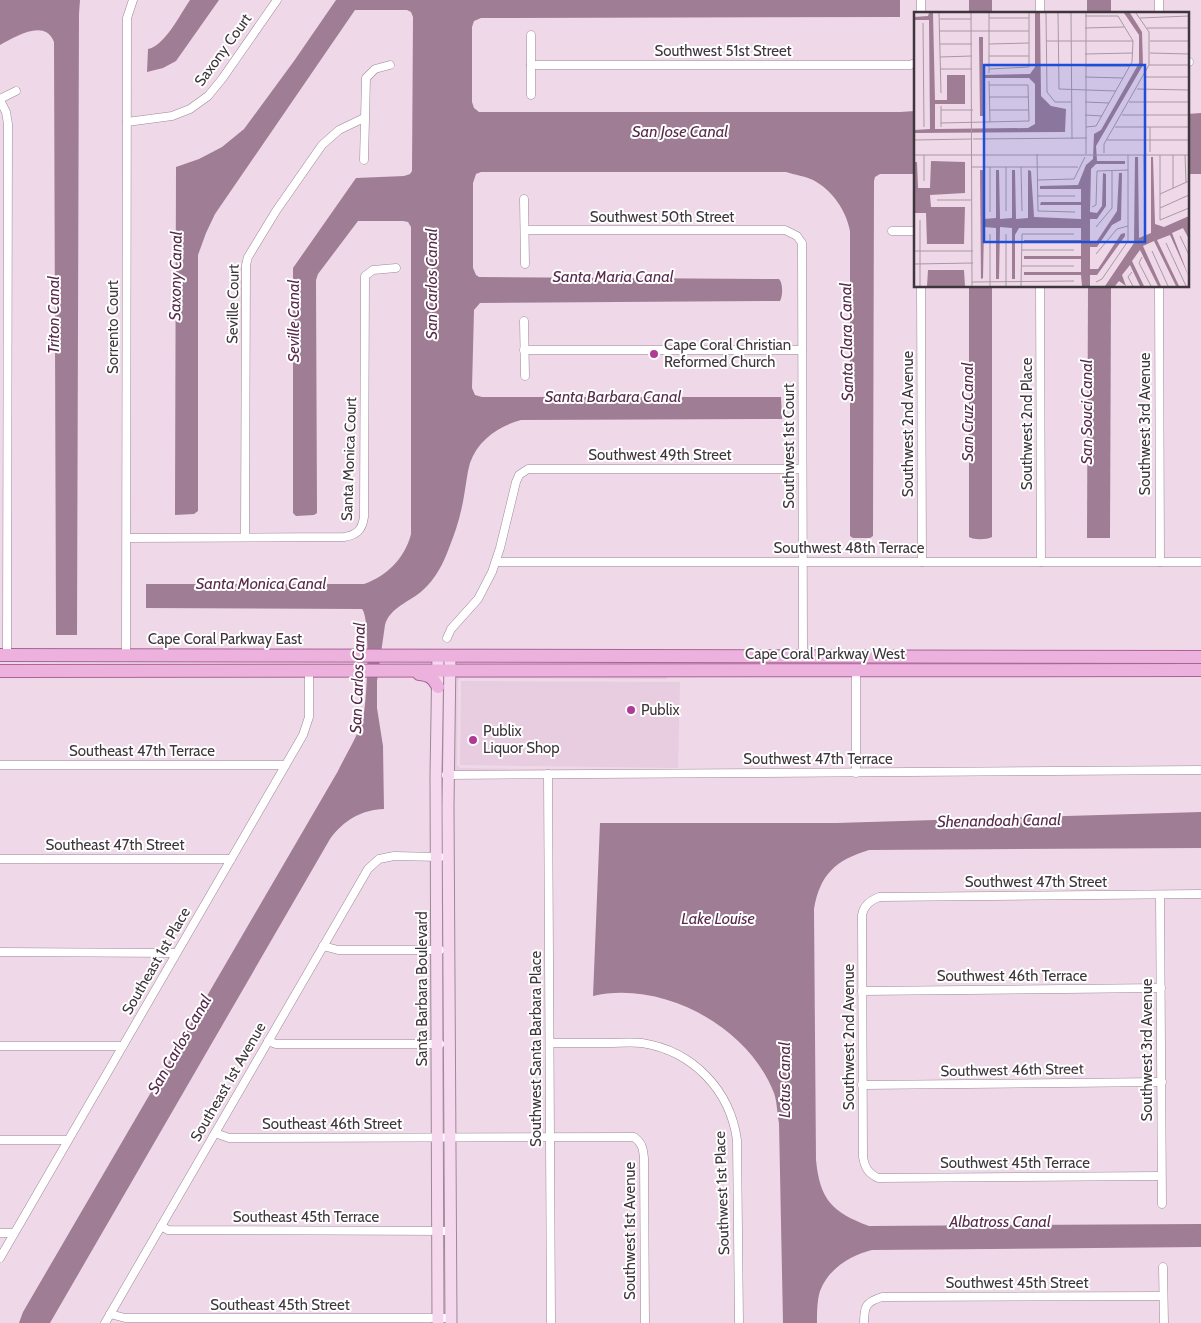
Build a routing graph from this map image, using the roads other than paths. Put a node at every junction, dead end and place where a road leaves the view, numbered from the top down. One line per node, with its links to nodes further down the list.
1 (133, 0): 11 (street, Sorrento Court)
2 (277, 0): 11 (street, Saxony Court)
3 (531, 35): 6 (street)
4 (914, 63): 6 (street, Southwest 51st Street)
5 (390, 64): 10 (street)
6 (531, 65): 8 (street)
7 (16, 92): 9 (street)
8 (531, 95)
9 (0, 99): 42 (street)
10 (364, 118): 12 (street); 28 (street, Seville Court)
11 (127, 122): 29 (street, Sorrento Court)
12 (364, 160)
13 (524, 198): 14 (street)
14 (524, 230): 17 (street, Southwest 50th Street); 18 (street)
15 (914, 230): 16 (street)
16 (892, 231)
17 (797, 236): 25 (street, Southwest 1st Court)
18 (525, 264)
19 (396, 268): 28 (street, Santa Monica Court)
20 (921, 288): 32 (street, Southwest 2nd Avenue)
21 (1040, 288): 33 (street, Southwest 2nd Place)
22 (1159, 288): 34 (street, Southwest 3rd Avenue)
23 (524, 321): 24 (street)
24 (524, 350): 25 (street); 26 (street)
25 (802, 350): 27 (street, Southwest 1st Court)
26 (524, 376)
27 (802, 469): 30 (street, Southwest 49th Street); 31 (street, Southwest 1st Court)
28 (245, 537): 29 (street, Santa Monica Court)
29 (127, 538): 37 (street, Sorrento Court)
30 (497, 562): 31 (street, Southwest 48th Terrace); 36 (street)
31 (803, 562): 32 (street, Southwest 48th Terrace); 44 (street, Southwest 1st Court)
32 (922, 562): 33 (street, Southwest 48th Terrace)
33 (1041, 562): 34 (street, Southwest 48th Terrace)
34 (1160, 562): 35 (street, Southwest 48th Terrace)
35 (1201, 562)
36 (447, 638)
37 (126, 655): 38 (main road, Cape Coral Parkway East); 42 (main road, Cape Coral Parkway East); 52 (main road)
38 (194, 655): 39 (main road, Cape Coral Parkway East); 53 (main road)
39 (444, 656): 43 (main road, Cape Coral Parkway West); 46 (main road, Santa Barbara Boulevard)
40 (939, 656): 41 (main road, Cape Coral Parkway West); 44 (main road, Cape Coral Parkway West); 49 (main road)
41 (1201, 657)
42 (2, 658)
43 (678, 658): 44 (main road, Cape Coral Parkway West); 47 (main road)
44 (803, 658): 48 (main road)
45 (309, 670): 53 (main road, Cape Coral Parkway East); 54 (main road, Cape Coral Parkway East); 57 (street, Southeast 1st Place)
46 (444, 670): 47 (main road, Cape Coral Parkway West); 54 (main road); 55 (main road, Santa Barbara Boulevard); 62 (main road, Santa Barbara Boulevard)
47 (594, 670): 48 (main road, Cape Coral Parkway West)
48 (720, 670): 49 (main road, Cape Coral Parkway West)
49 (856, 670): 50 (main road, Cape Coral Parkway West); 59 (street)
50 (1201, 670)
51 (0, 671): 52 (main road, Cape Coral Parkway East)
52 (51, 671): 53 (main road, Cape Coral Parkway East)
53 (129, 671)
54 (383, 672): 55 (main road)
55 (438, 687): 61 (main road, Santa Barbara Boulevard)
56 (0, 765): 57 (street, Southeast 47th Terrace)
57 (285, 765): 66 (street, Southeast 1st Place)
58 (1201, 770): 59 (street, Southwest 47th Terrace)
59 (856, 773): 60 (street, Southwest 47th Terrace)
60 (548, 774): 62 (street, Southwest 47th Terrace); 78 (street, Southwest Santa Barbara Place)
61 (436, 775): 62 (street, Southwest 47th Terrace); 63 (main road, Santa Barbara Boulevard)
62 (450, 775): 64 (main road, Santa Barbara Boulevard)
63 (436, 857): 64 (street); 70 (street, Southeast 1st Avenue); 71 (main road, Santa Barbara Boulevard)
64 (449, 858): 72 (main road, Santa Barbara Boulevard)
65 (0, 859): 66 (street, Southeast 47th Street)
66 (231, 859): 74 (street, Southeast 1st Place)
67 (1201, 894): 68 (street, Southwest 47th Street)
68 (1160, 895): 69 (street, Southwest 47th Street); 75 (street, Southwest 3rd Avenue)
69 (871, 900): 76 (street, Southwest 2nd Avenue)
70 (323, 946): 71 (street); 77 (street, Southeast 1st Avenue)
71 (436, 950): 72 (street); 79 (main road, Santa Barbara Boulevard)
72 (449, 950): 80 (main road, Santa Barbara Boulevard)
73 (0, 952): 74 (street)
74 (176, 953): 82 (street, Southeast 1st Place)
75 (1161, 988): 76 (street, Southwest 46th Terrace); 83 (street, Southwest 3rd Avenue)
76 (862, 991): 84 (street, Southwest 2nd Avenue)
77 (268, 1041): 79 (street); 85 (street, Southeast 1st Avenue)
78 (550, 1043): 86 (street, Southwest Santa Barbara Place); 108 (street, Southwest 1st Place)
79 (437, 1044): 80 (street); 87 (main road, Santa Barbara Boulevard)
80 (450, 1044): 88 (main road, Santa Barbara Boulevard)
81 (0, 1046): 82 (street)
82 (122, 1046): 90 (street, Southeast 1st Place)
83 (1162, 1082): 84 (street, Southwest 46th Street); 92 (street, Southwest 3rd Avenue)
84 (862, 1085): 91 (street, Southwest 2nd Avenue)
85 (215, 1133): 87 (street, Southeast 46th Street); 94 (street, Southeast 1st Avenue)
86 (550, 1136): 88 (street); 106 (street, Southwest Santa Barbara Place); 107 (street, Southwest 1st Avenue)
87 (437, 1137): 88 (street, Southeast 46th Street); 95 (main road, Santa Barbara Boulevard)
88 (450, 1137): 96 (main road, Santa Barbara Boulevard)
89 (0, 1140): 90 (street)
90 (68, 1140): 98 (street, Southeast 1st Place)
91 (870, 1174): 92 (street, Southwest 45th Terrace)
92 (1161, 1176): 93 (street, Southwest 3rd Avenue)
93 (1162, 1204)
94 (161, 1226): 95 (street, Southeast 45th Terrace); 102 (street, Southeast 1st Avenue)
95 (438, 1231): 96 (street, Southeast 45th Terrace); 104 (main road, Santa Barbara Boulevard)
96 (451, 1231): 103 (main road, Santa Barbara Boulevard)
97 (0, 1233): 98 (street)
98 (14, 1233): 99 (street, Southeast 1st Place)
99 (0, 1258)
100 (1163, 1267): 101 (street)
101 (1163, 1296): 109 (street, Southwest 45th Street); 110 (street)
102 (110, 1314): 104 (street, Southeast 45th Street); 105 (street, Southeast 1st Avenue)
103 (451, 1320): 104 (street, Southeast 45th Street)
104 (438, 1321)
105 (106, 1323)
106 (551, 1323)
107 (645, 1323)
108 (739, 1323)
109 (864, 1323)
110 (1164, 1323)

